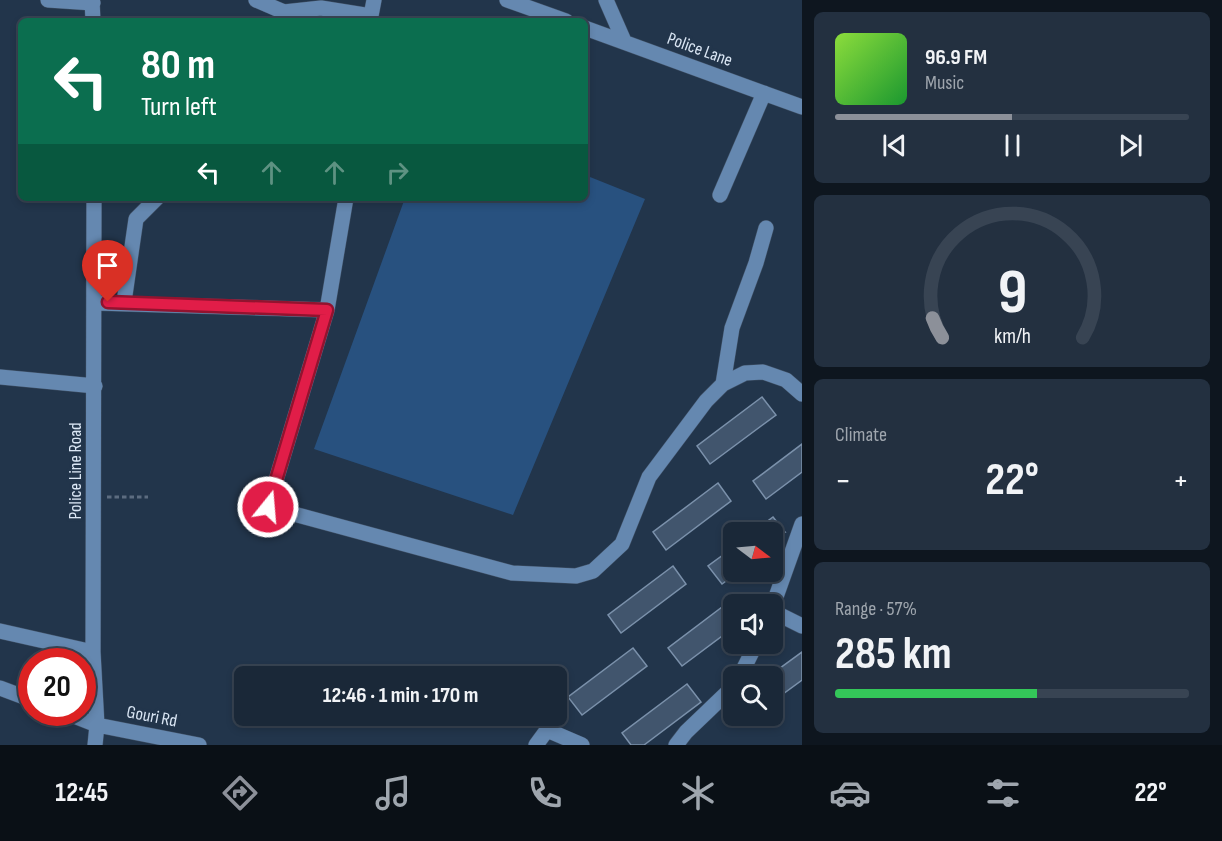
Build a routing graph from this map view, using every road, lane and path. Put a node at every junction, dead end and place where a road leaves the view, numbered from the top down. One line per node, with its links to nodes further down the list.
1 (48, 0): 6 (street)
2 (256, 0): 8 (street)
3 (374, 0): 8 (street)
4 (507, 0): 9 (street)
5 (606, 0): 11 (street)
6 (93, 2): 7 (street)
7 (93, 18)
8 (371, 18)
9 (558, 18)
10 (588, 29): 11 (street, Police Lane)
11 (624, 42): 12 (street, Police Lane)
12 (764, 93): 13 (street, Police Lane); 14 (street)
13 (802, 107)
14 (720, 195)
15 (94, 201): 20 (street, Police Line Road)
16 (154, 201): 19 (street)
17 (345, 201): 21 (street)
18 (766, 228): 23 (street)
19 (124, 302): 20 (street); 21 (street)
20 (95, 303): 24 (street, Police Line Road)
21 (327, 310): 23 (street)
22 (0, 377): 24 (street)
23 (723, 384): 25 (street)
24 (95, 386): 26 (street, Police Line Road)
25 (802, 394)
26 (94, 497): 27 (path); 34 (street, Police Line Road)
27 (148, 497)
28 (802, 524): 29 (street)
29 (777, 594)
30 (783, 615): 31 (street)
31 (802, 626)
32 (0, 631): 33 (street)
33 (79, 648)
34 (93, 648)
35 (0, 688): 36 (street)
36 (18, 695)
37 (723, 697): 44 (street)
38 (96, 706): 39 (street, Police Line Road)
39 (97, 725): 40 (street, Police Line Road); 41 (street, Gouri Rd)
40 (95, 745)
41 (199, 745)
42 (536, 745): 43 (street)
43 (582, 745)
44 (676, 745)

